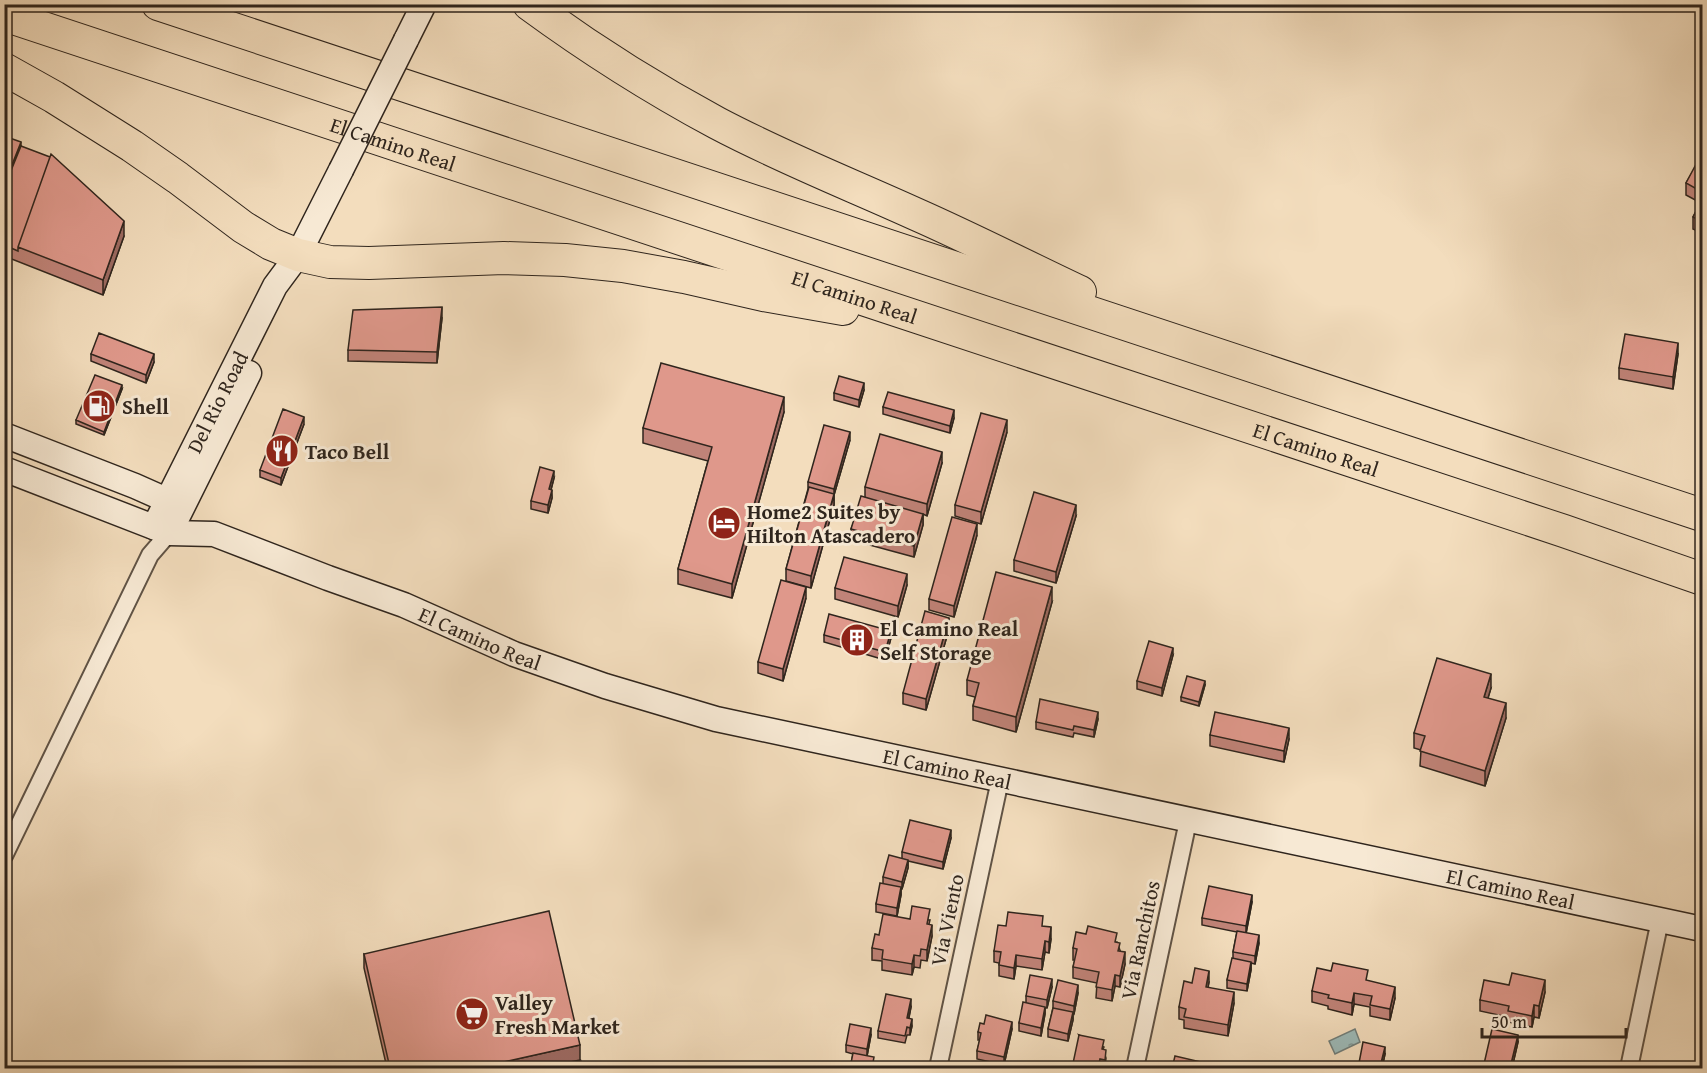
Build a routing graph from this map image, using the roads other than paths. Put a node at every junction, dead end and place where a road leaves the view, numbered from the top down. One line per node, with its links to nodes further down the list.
1 (158, 4): 8 (highway)
2 (424, 4): 6 (main road, Del Rio Road, bridge)
3 (529, 4): 8 (highway)
4 (4, 15): 7 (highway, El Camino Real)
5 (4, 69): 6 (highway)
6 (298, 255): 7 (highway); 11 (main road, Del Rio Road)
7 (943, 325): 15 (highway, El Camino Real)
8 (1200, 350): 12 (highway)
9 (4, 435): 11 (main road, El Camino Real)
10 (4, 469): 13 (main road, El Camino Real)
11 (175, 503): 13 (main road, Del Rio Road); 14 (main road, El Camino Real)
12 (1702, 515)
13 (162, 530): 14 (main road, El Camino Real); 18 (street, Del Rio Road)
14 (214, 534): 16 (main road, El Camino Real)
15 (1702, 579)
16 (1000, 780): 17 (main road, El Camino Real); 21 (street, Via Viento)
17 (1188, 821): 19 (main road, El Camino Real); 22 (street, Via Ranchitos)
18 (4, 856)
19 (1660, 920): 20 (main road, El Camino Real); 23 (street)
20 (1702, 929)
21 (938, 1068)
22 (1135, 1068)
23 (1629, 1068)

